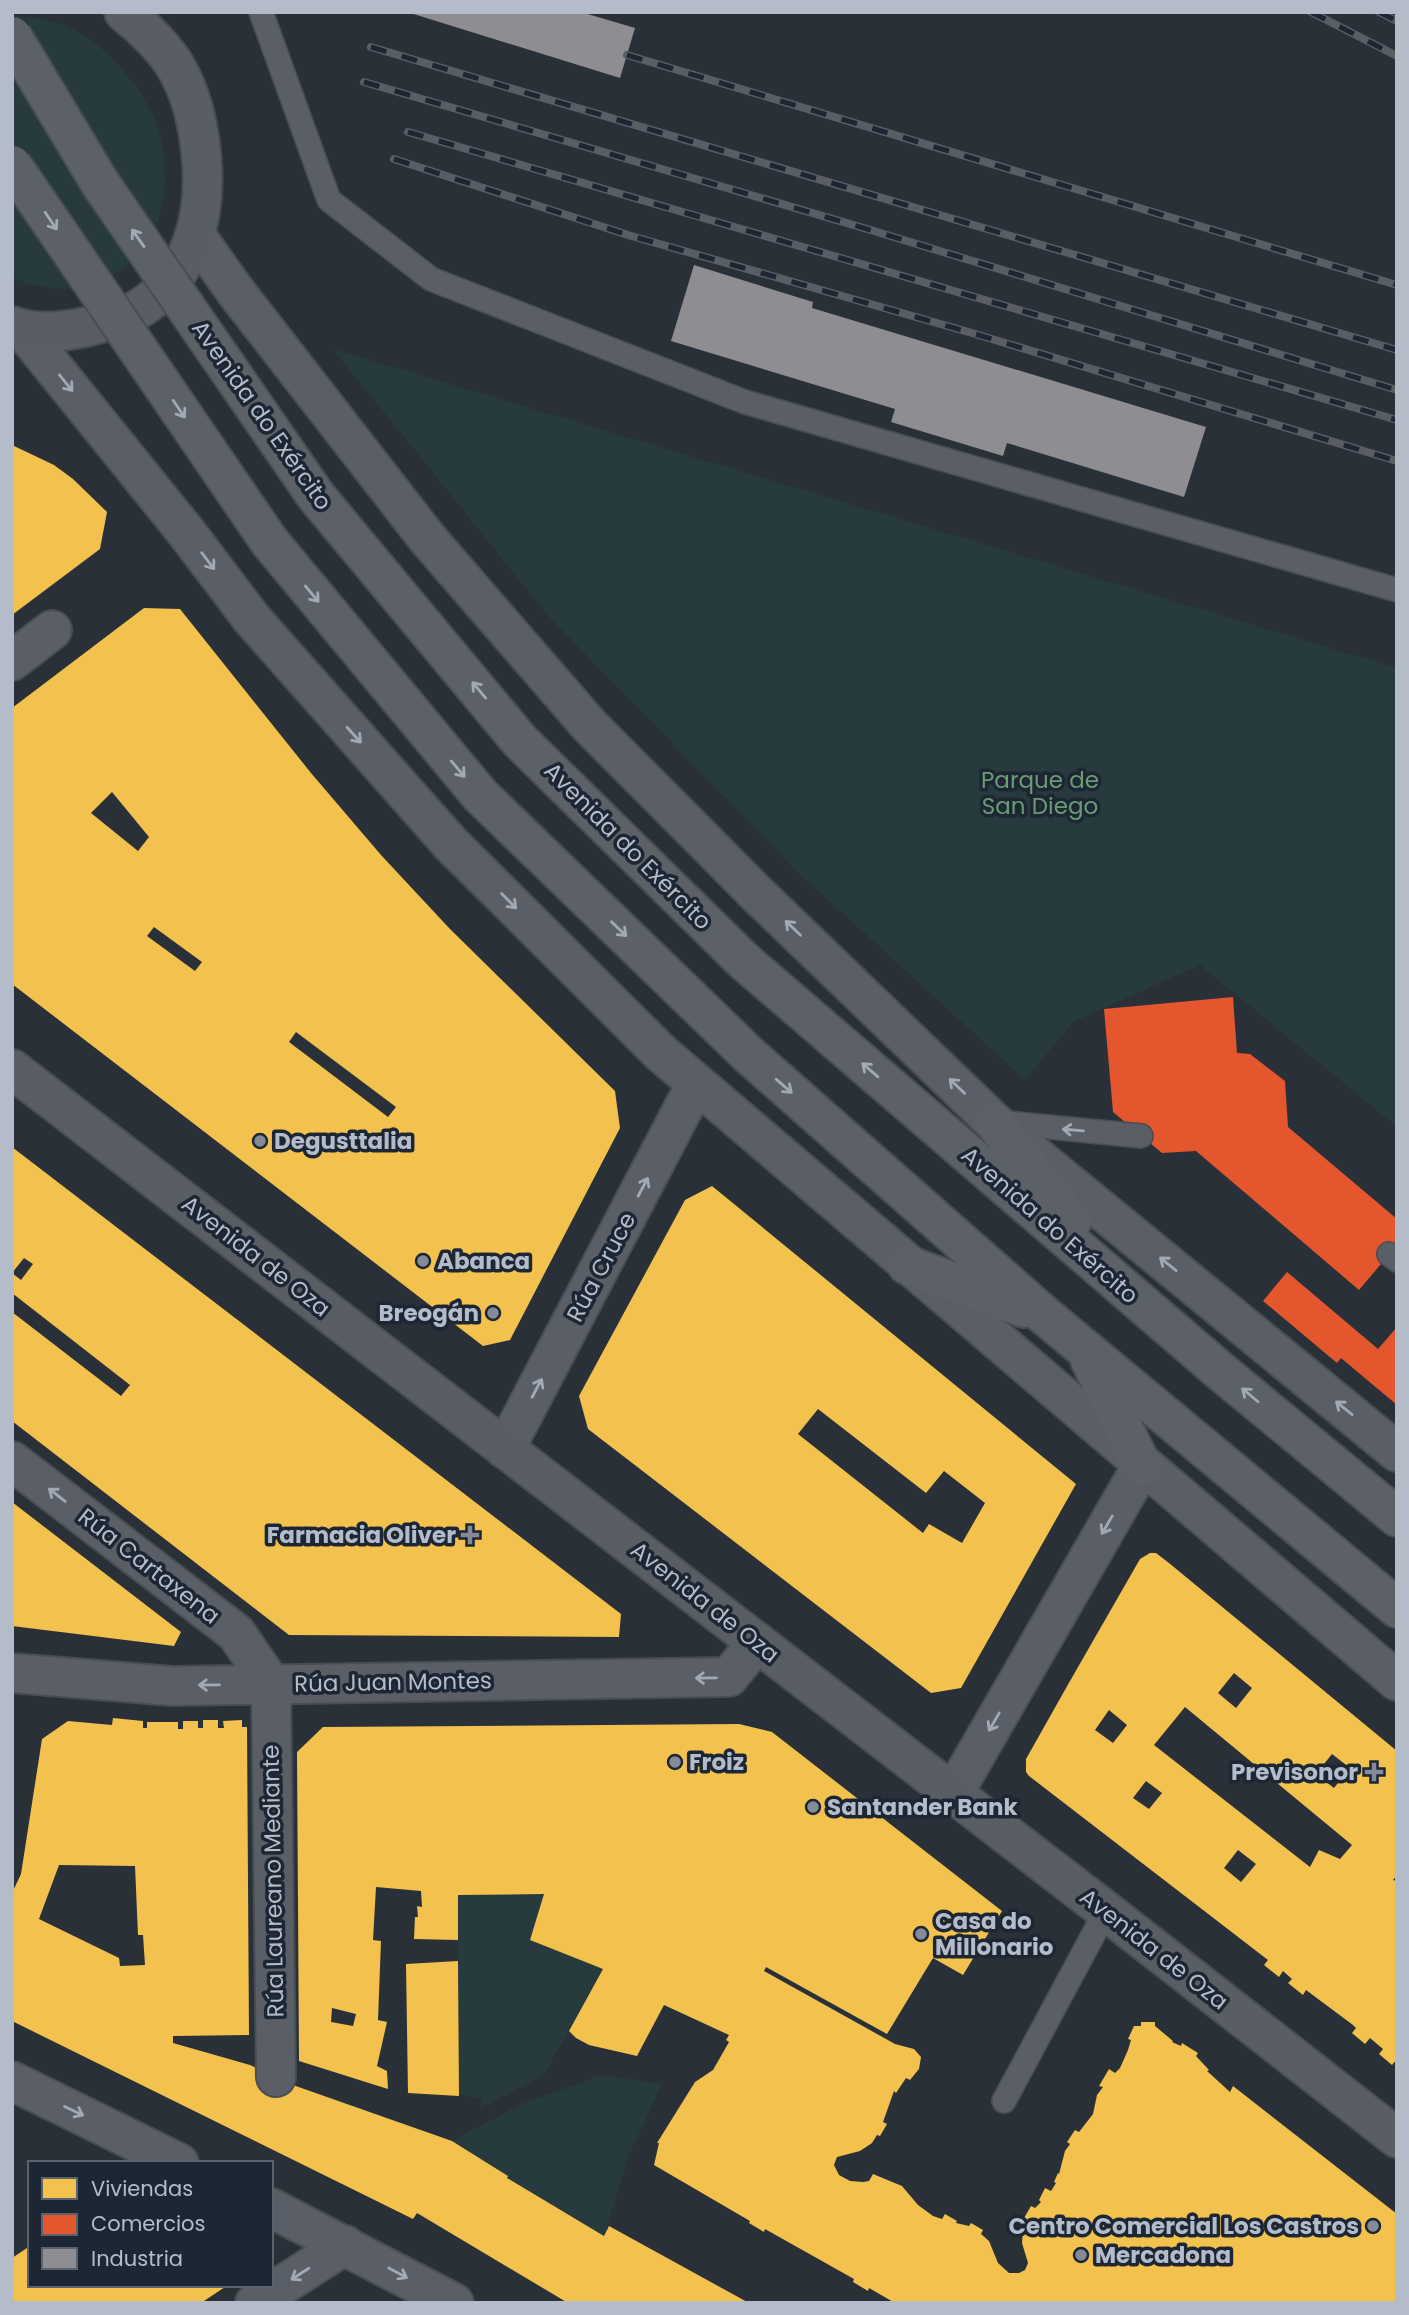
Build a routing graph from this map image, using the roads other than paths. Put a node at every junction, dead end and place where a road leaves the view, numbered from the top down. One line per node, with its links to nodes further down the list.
1 (124, 12): 5 (street)
2 (261, 12): 7 (lane)
3 (12, 36): 15 (main road, Avenida do Exército, one-way to 3, bridge)
4 (12, 165): 16 (main road, one-way to 16, bridge)
5 (196, 236): 6 (street); 12 (street, Avenida do Exército, one-way to 5)
6 (16, 330): 11 (street, one-way to 11)
7 (1397, 590)
8 (52, 630): 9 (street)
9 (12, 660)
10 (12, 1069): 18 (street, Avenida de Oza)
11 (696, 1084): 14 (street); 18 (street, Rúa Cruce, one-way to 11)
12 (994, 1122): 13 (lane, one-way to 12); 15 (main road); 19 (street, Avenida do Exército, one-way to 12)
13 (1141, 1136)
14 (907, 1265): 16 (main road); 21 (street)
15 (1125, 1289): 22 (main road, Avenida do Exército, one-way to 15)
16 (1044, 1315): 17 (main road)
17 (1084, 1349): 21 (main road); 23 (main road)
18 (505, 1449): 24 (street, Avenida de Oza)
19 (1397, 1452)
20 (12, 1461): 27 (street, Rúa Cartaxena, one-way to 20)
21 (1142, 1466): 25 (street); 28 (street, one-way to 28)
22 (1397, 1517)
23 (1397, 1608)
24 (757, 1642): 27 (street, Rúa Juan Montes, one-way to 27); 28 (street, Avenida de Oza)
25 (1397, 1681)
26 (14, 1682): 27 (street, Rúa Juan Montes, one-way to 26)
27 (271, 1684): 30 (street, Rúa Laureano Mediante)
28 (953, 1794): 29 (street, Avenida de Oza)
29 (1106, 1911): 32 (lane); 33 (street, Avenida de Oza)
30 (276, 2077)
31 (12, 2081): 34 (street, one-way to 34)
32 (1004, 2101)
33 (1397, 2137)
34 (174, 2161)
35 (273, 2209): 36 (street)
36 (345, 2245): 37 (street, one-way to 37); 38 (street, one-way to 38)
37 (255, 2303)
38 (454, 2303)

